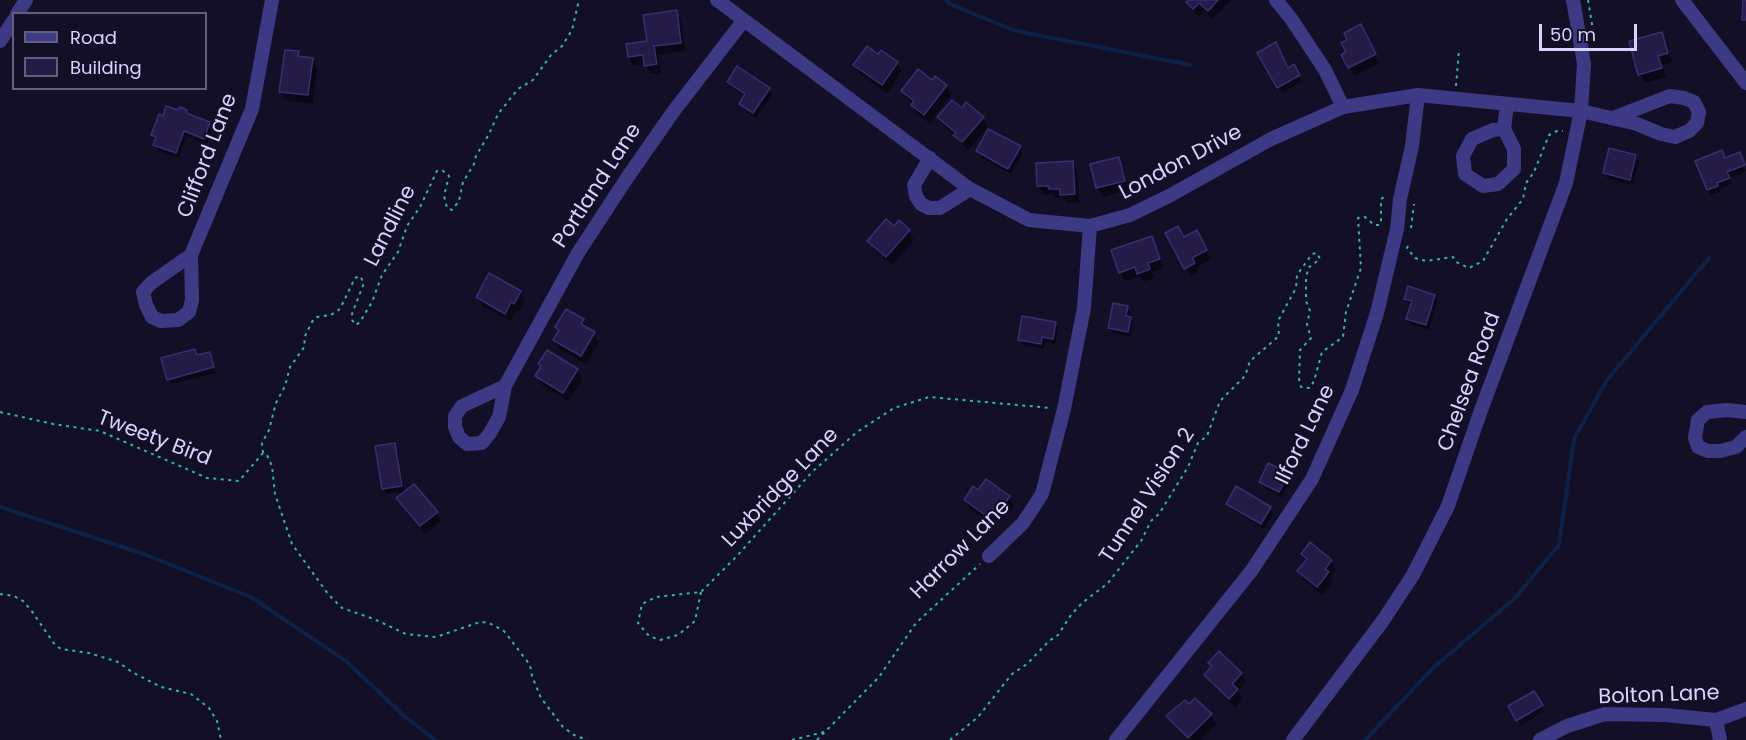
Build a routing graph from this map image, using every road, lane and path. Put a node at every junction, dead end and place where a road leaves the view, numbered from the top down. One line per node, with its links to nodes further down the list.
1 (272, 0): 27 (street, Clifford Lane)
2 (579, 0): 33 (path, Landline)
3 (717, 0): 7 (street, London Drive)
4 (1275, 0): 15 (street)
5 (1573, 0): 16 (street, Chelsea Road)
6 (1682, 0): 11 (street)
7 (744, 20): 20 (street, London Drive); 28 (street, Portland Lane)
8 (12, 23): 9 (street)
9 (0, 41)
10 (1459, 50): 13 (path)
11 (1746, 83)
12 (1418, 95): 13 (street, London Drive); 15 (street, London Drive); 45 (street, Ilford Lane)
13 (1455, 98): 14 (street, London Drive)
14 (1508, 104): 16 (street, London Drive); 18 (street)
15 (1343, 107): 24 (street, London Drive)
16 (1581, 111): 17 (street, London Drive); 46 (street, Chelsea Road)
17 (1613, 118): 17 (street, London Drive)
18 (1504, 129): 18 (street)
19 (1568, 132): 26 (path)
20 (930, 158): 21 (street, London Drive); 21 (street)
21 (970, 189): 24 (street, London Drive)
22 (1393, 198): 44 (path, Tunnel Vision 2)
23 (1408, 201): 25 (path)
24 (1090, 226): 29 (street, Harrow Lane)
25 (1411, 232)
26 (1409, 240)
27 (190, 255): 27 (street, Clifford Lane)
28 (505, 386)
29 (1064, 410): 34 (street, Harrow Lane); 35 (path, Luxbridge Lane)
30 (0, 412): 33 (path, Tweety Bird)
31 (1746, 412): 32 (street)
32 (1746, 437)
33 (263, 453): 41 (path)
34 (988, 556): 39 (path, Harrow Lane)
35 (701, 592): 35 (path)
36 (0, 594): 40 (path)
37 (1746, 709): 38 (street, Bolton Lane)
38 (1716, 720): 47 (street, Bolton Lane); 48 (street)
39 (824, 732): 42 (path); 43 (path, Harrow Lane)
40 (221, 740)
41 (587, 740)
42 (792, 740)
43 (817, 740)
44 (950, 740)
45 (1116, 740)
46 (1293, 740)
47 (1540, 740)
48 (1720, 740)

